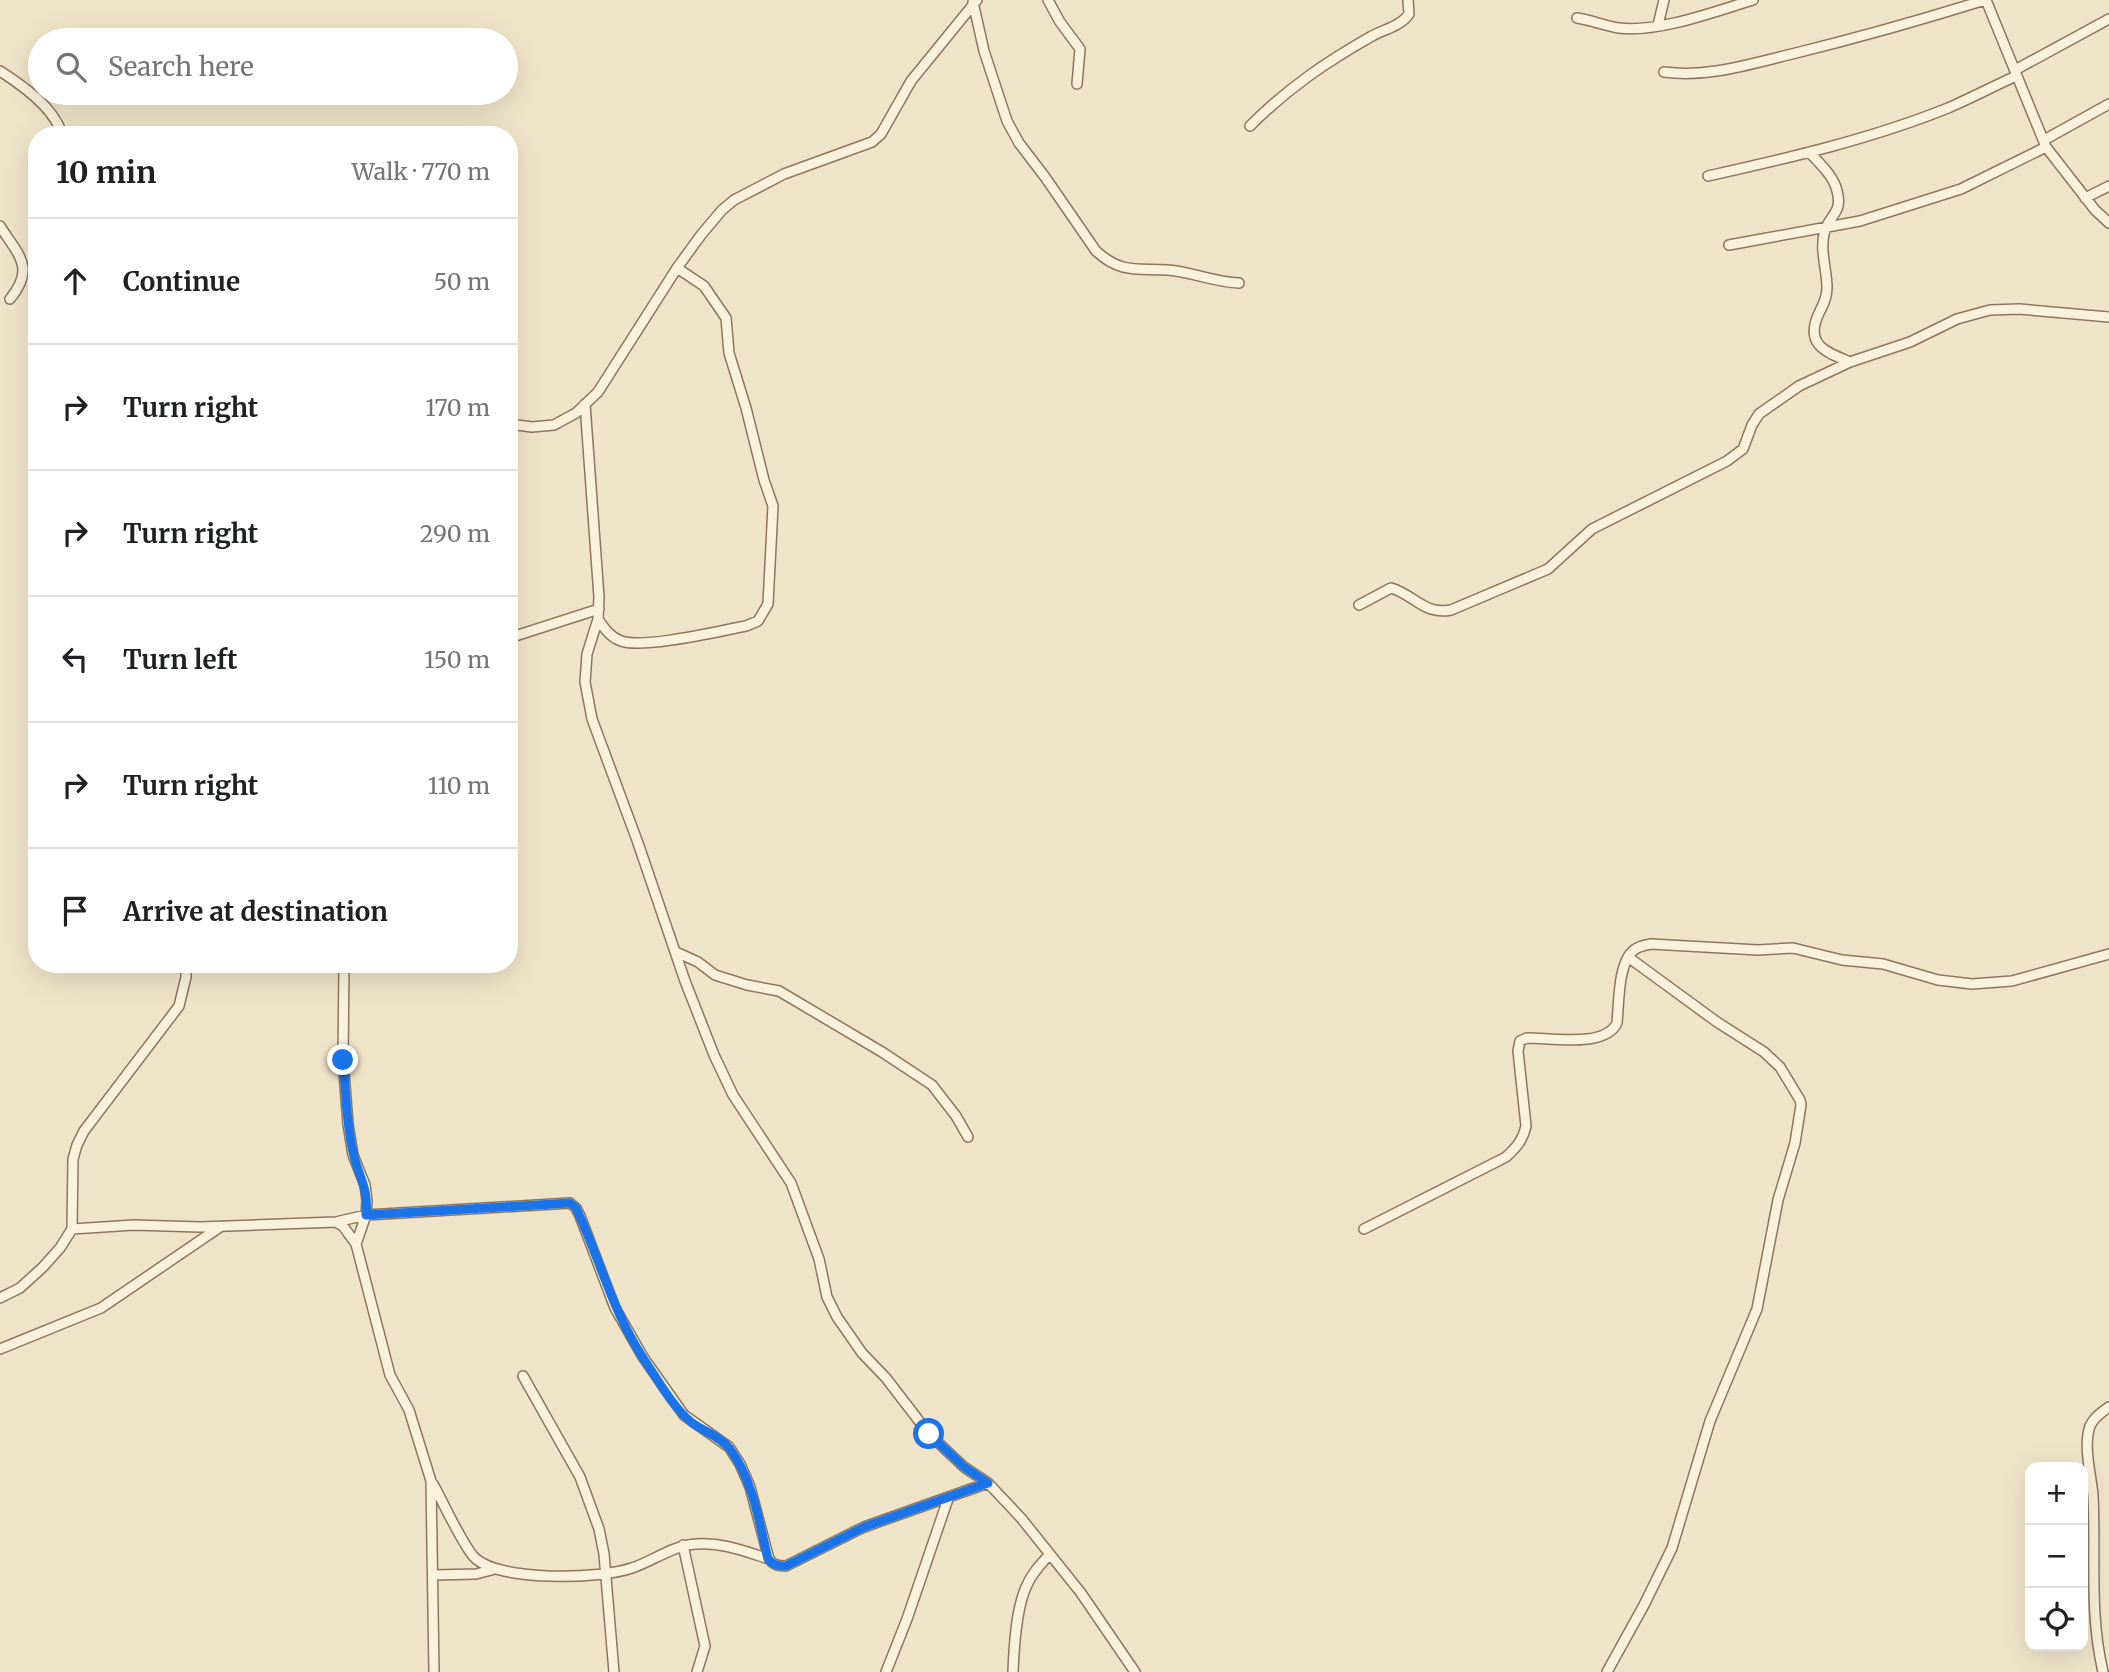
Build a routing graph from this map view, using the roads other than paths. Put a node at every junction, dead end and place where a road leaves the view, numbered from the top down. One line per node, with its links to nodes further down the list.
1 (1048, 0): 13 (street)
2 (1408, 0): 18 (street)
3 (1664, 0): 9 (street)
4 (1753, 0): 9 (street)
5 (1985, 0): 11 (street); 12 (street)
6 (975, 1): 28 (street); 29 (street)
7 (1577, 18): 9 (street)
8 (2109, 19): 12 (street)
9 (1658, 25)
10 (0, 71): 14 (street)
11 (1664, 72)
12 (2016, 73): 19 (street); 20 (street)
13 (1077, 84)
14 (28, 92)
15 (2109, 104): 19 (street)
16 (41, 105): 17 (street)
17 (57, 126)
18 (1250, 126)
19 (2045, 144): 23 (street); 26 (street)
20 (1809, 152): 21 (street); 26 (street)
21 (1709, 176)
22 (2109, 186): 23 (street)
23 (2085, 198): 24 (street)
24 (2109, 223)
25 (0, 226): 30 (street)
26 (1826, 227): 27 (street); 32 (street)
27 (1729, 245)
28 (677, 268): 33 (street); 36 (street)
29 (1238, 283)
30 (10, 299)
31 (2109, 317): 32 (street)
32 (1850, 362): 35 (street)
33 (585, 404): 34 (street); 36 (street)
34 (518, 425)
35 (1359, 605)
36 (598, 614): 37 (street); 38 (street)
37 (518, 636)
38 (676, 952): 43 (street); 55 (street)
39 (2109, 954): 40 (street)
40 (1628, 957): 48 (street); 69 (street)
41 (186, 973): 47 (street)
42 (344, 973): 44 (street)
43 (968, 1137)
44 (366, 1215): 45 (street); 49 (street); 59 (street)
45 (336, 1222): 46 (street); 49 (street)
46 (221, 1226): 47 (street); 51 (street)
47 (72, 1229): 50 (street)
48 (1364, 1229)
49 (356, 1244): 54 (street)
50 (0, 1298)
51 (0, 1349)
52 (523, 1376): 61 (street)
53 (2109, 1407): 70 (street)
54 (431, 1481): 60 (street); 62 (street)
55 (988, 1483): 56 (street); 58 (street)
56 (948, 1499): 59 (street); 66 (street)
57 (683, 1545): 59 (street); 61 (street); 65 (street)
58 (1050, 1554): 67 (street); 68 (street)
59 (768, 1559)
60 (495, 1569): 61 (street); 62 (street)
61 (605, 1574): 64 (street)
62 (434, 1575): 63 (street)
63 (434, 1672)
64 (614, 1672)
65 (697, 1672)
66 (886, 1672)
67 (1013, 1672)
68 (1135, 1672)
69 (1607, 1672)
70 (2103, 1672)

